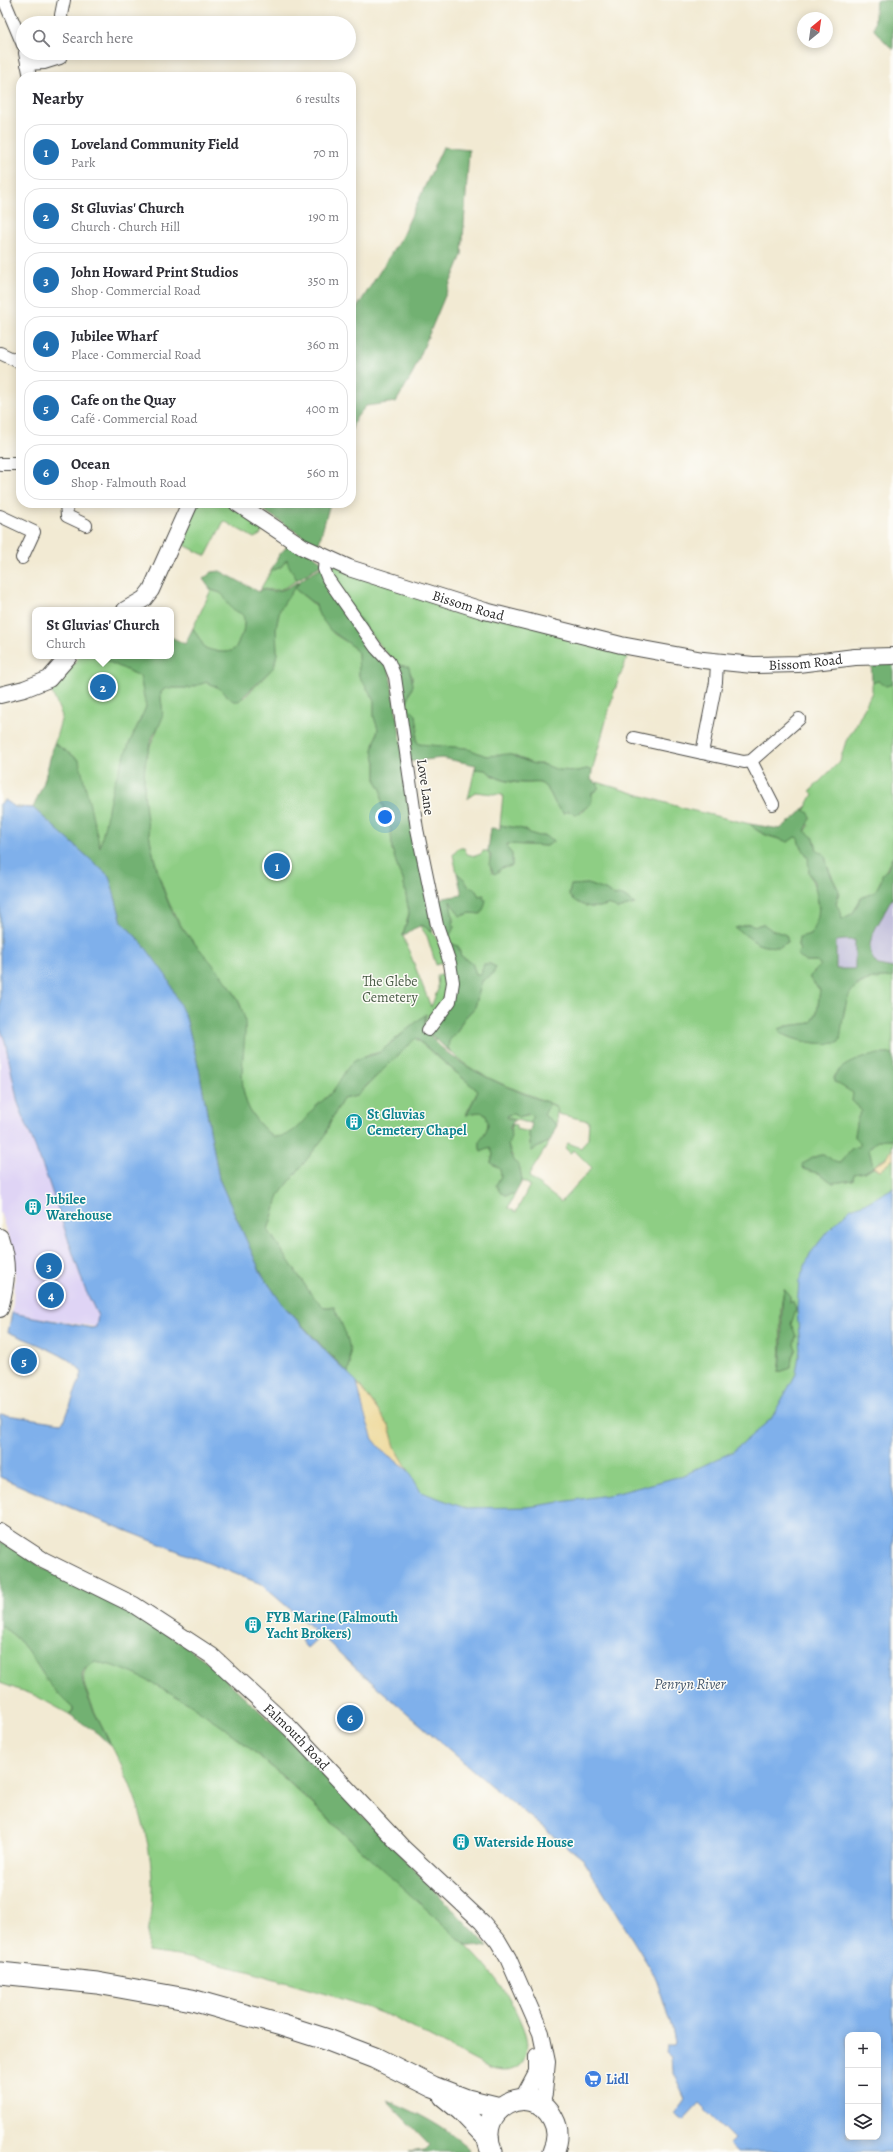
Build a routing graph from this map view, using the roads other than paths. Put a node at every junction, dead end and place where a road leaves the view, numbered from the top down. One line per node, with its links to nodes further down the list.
1 (4, 0): 4 (street)
2 (64, 0): 3 (street)
3 (61, 16)
4 (16, 28)
5 (26, 60): 8 (street)
6 (30, 60): 7 (street)
7 (54, 60)
8 (29, 72)
9 (0, 353): 10 (street)
10 (16, 360)
11 (0, 464): 12 (street)
12 (16, 464)
13 (66, 508): 17 (street)
14 (188, 508): 20 (street)
15 (244, 508): 19 (street, Bissom Road)
16 (0, 516): 18 (street)
17 (86, 525)
18 (22, 558)
19 (325, 558): 23 (street, Bissom Road); 30 (street, Love Lane)
20 (130, 607)
21 (893, 656): 23 (street, Bissom Road)
22 (66, 659): 24 (street)
23 (717, 662): 27 (street)
24 (0, 695)
25 (799, 719): 28 (street)
26 (634, 738): 27 (street)
27 (702, 753): 28 (street)
28 (751, 761): 29 (street)
29 (773, 804)
30 (428, 1030)
31 (0, 1237): 32 (street)
32 (0, 1309)
33 (0, 1532): 36 (street, Falmouth Road)
34 (0, 1973): 35 (highway)
35 (433, 2087): 37 (highway); 38 (highway)
36 (531, 2102): 37 (highway); 39 (highway)
37 (500, 2108): 38 (highway)
38 (490, 2145)
39 (553, 2152)

